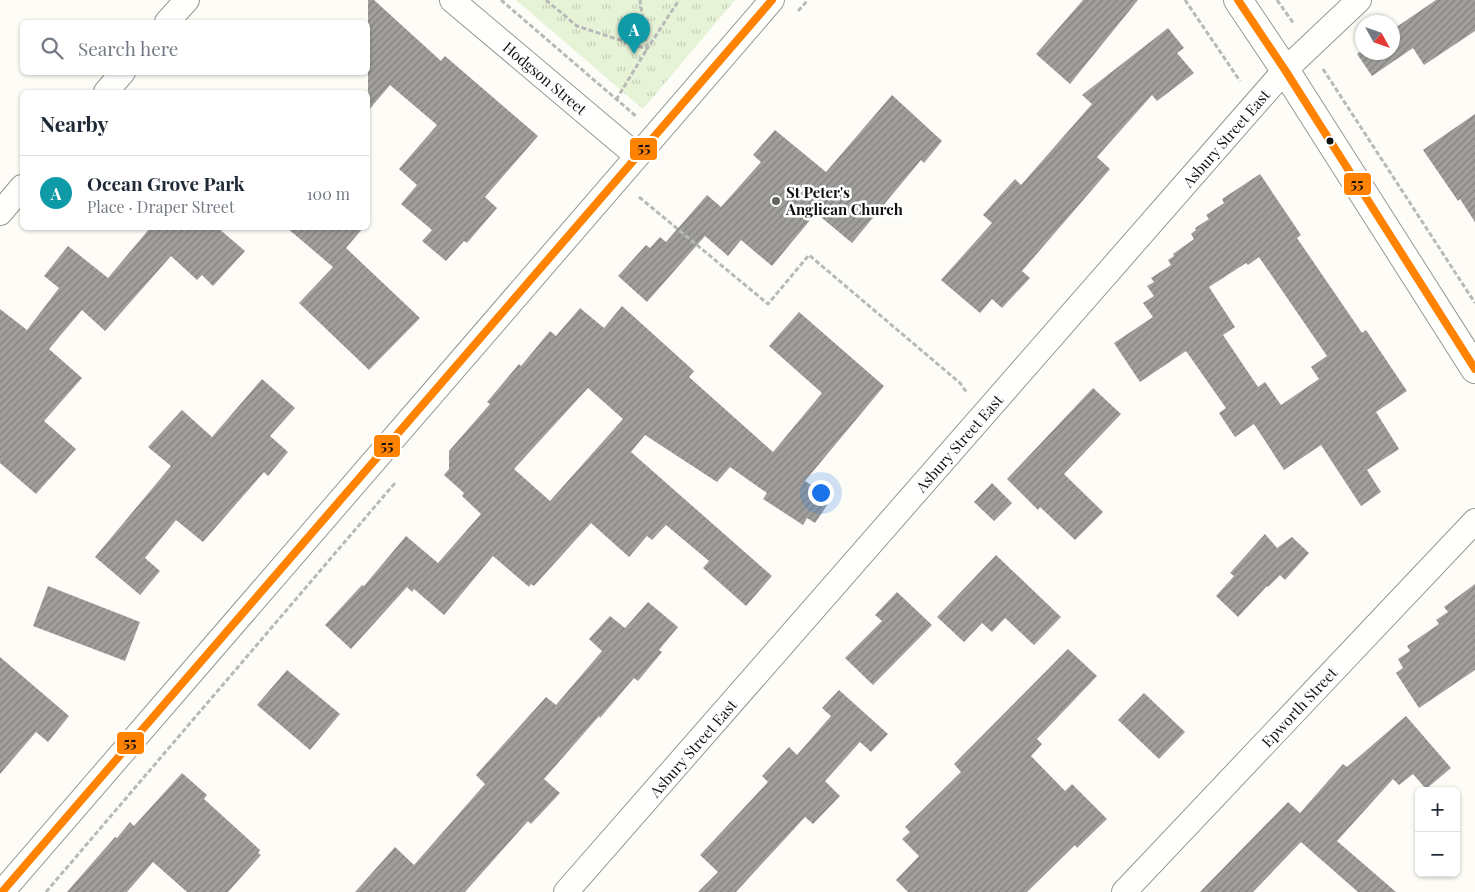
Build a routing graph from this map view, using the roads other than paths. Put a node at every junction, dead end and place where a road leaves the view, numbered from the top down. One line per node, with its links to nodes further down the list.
1 (187, 0): 6 (street)
2 (452, 0): 10 (street, Hodgson Street)
3 (772, 0): 10 (street)
4 (1238, 0): 7 (street)
5 (1359, 0): 7 (street, Asbury Street East)
6 (169, 20)
7 (1285, 70): 13 (street); 16 (street, Asbury Street East)
8 (120, 75): 9 (street)
9 (108, 90)
10 (637, 156): 15 (street)
11 (20, 189): 12 (street)
12 (0, 213)
13 (1475, 369)
14 (1475, 521): 17 (street, Epworth Street)
15 (2, 892)
16 (566, 892)
17 (1124, 892)

